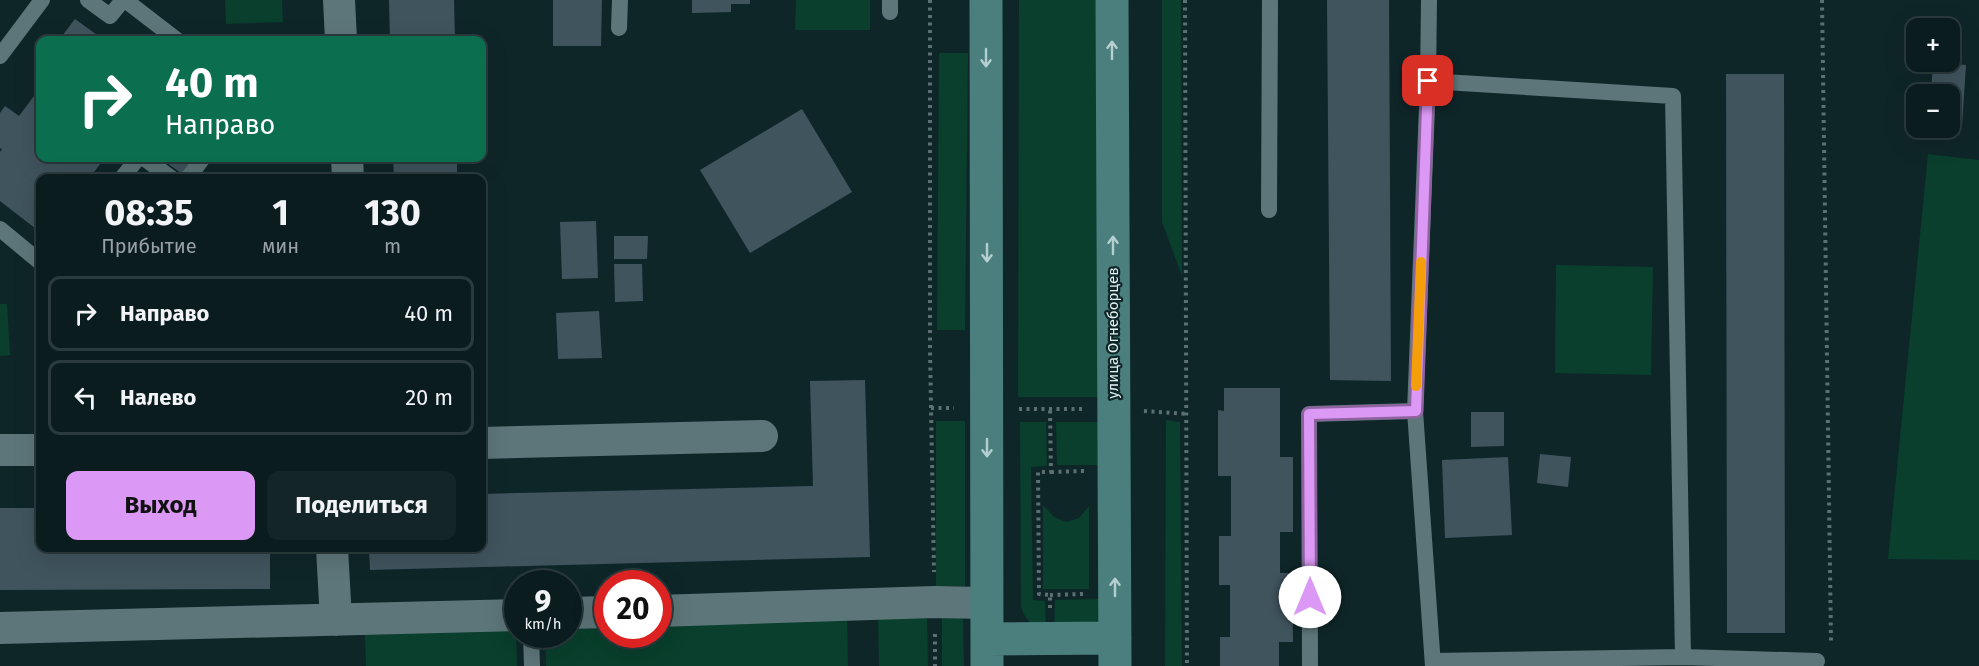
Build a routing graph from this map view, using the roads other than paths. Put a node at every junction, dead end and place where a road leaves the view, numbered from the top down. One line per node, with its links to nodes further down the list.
1 (42, 0): 13 (lane)
2 (88, 0): 3 (lane)
3 (124, 0): 11 (lane)
4 (339, 0): 12 (street)
5 (620, 0): 10 (lane)
6 (986, 0): 28 (main road, one-way to 28)
7 (1112, 0): 35 (main road, улица Огнеборцев, one-way to 7)
8 (1270, 0): 19 (lane)
9 (1429, 0): 14 (lane)
10 (619, 28)
11 (172, 36)
12 (341, 36)
13 (0, 56)
14 (1428, 81): 22 (lane); 36 (lane)
15 (135, 162): 17 (lane)
16 (149, 162): 18 (lane)
17 (125, 174)
18 (166, 174)
19 (1269, 210)
20 (0, 229): 21 (lane)
21 (36, 259)
22 (1416, 411): 38 (lane); 40 (lane)
23 (762, 436): 24 (street)
24 (486, 443)
25 (0, 450): 26 (street)
26 (36, 450)
27 (332, 552): 31 (street)
28 (987, 603): 29 (street); 34 (main road)
29 (672, 611)
30 (504, 615): 31 (street)
31 (336, 620): 32 (street)
32 (0, 628)
33 (531, 648): 39 (lane)
34 (987, 652): 35 (main road)
35 (1115, 652)
36 (1683, 657): 37 (lane); 38 (lane)
37 (1817, 661)
38 (1433, 663)
39 (532, 666)
40 (1310, 666)

